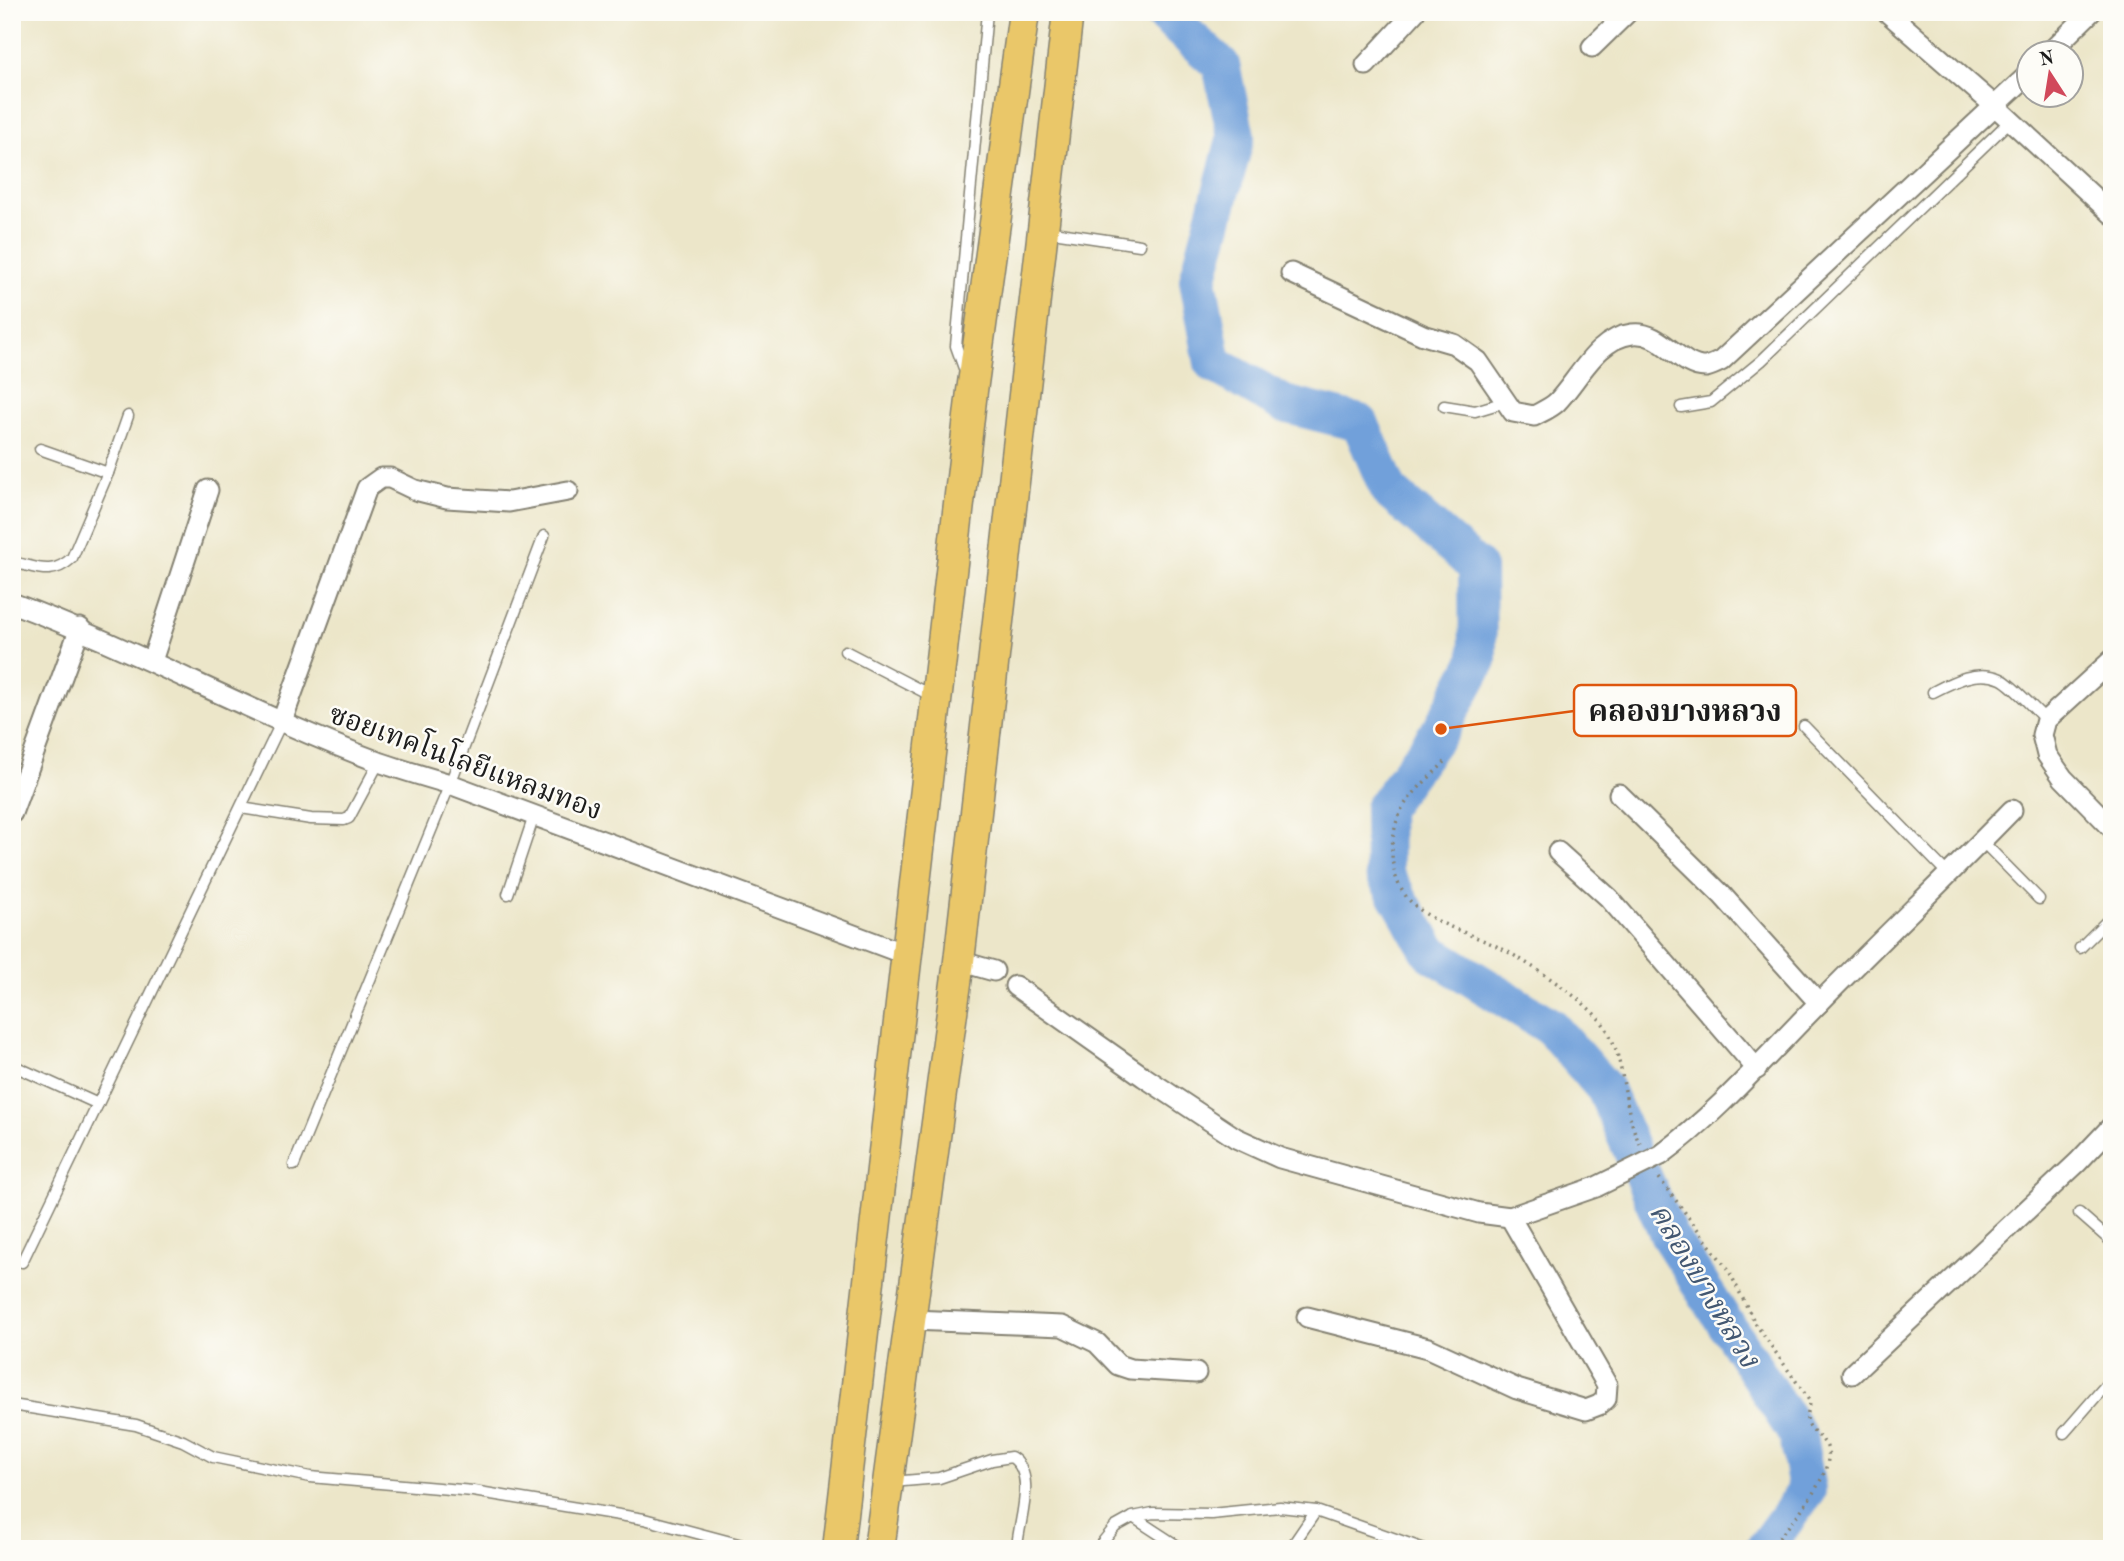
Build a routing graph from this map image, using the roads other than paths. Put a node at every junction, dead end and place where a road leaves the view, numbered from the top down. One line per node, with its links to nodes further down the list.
1 (987, 12): 18 (lane)
2 (1024, 12): 18 (main road)
3 (1068, 12): 15 (main road)
4 (1415, 12): 10 (street)
5 (1628, 12): 9 (street)
6 (1887, 12): 12 (street)
7 (2091, 12): 8 (street)
8 (2064, 38)
9 (1592, 47)
10 (1366, 65)
11 (2016, 86): 12 (street)
12 (1996, 107): 13 (street); 19 (street)
13 (2011, 120): 14 (street); 21 (lane)
14 (2112, 214)
15 (1042, 231): 16 (lane); 56 (main road)
16 (1140, 245)
17 (1291, 273): 19 (street)
18 (972, 391): 35 (main road)
19 (1505, 402): 20 (lane)
20 (1444, 406)
21 (1681, 407)
22 (128, 416): 24 (lane)
23 (40, 449): 24 (lane)
24 (108, 473): 28 (lane)
25 (208, 490): 33 (street)
26 (568, 491): 37 (street)
27 (544, 536): 41 (lane)
28 (12, 562)
29 (12, 603): 30 (street, ซอยเทคโนโลยีแหลมทอง)
30 (80, 628): 33 (street, ซอยเทคโนโลยีแหลมทอง); 40 (street)
31 (845, 651): 35 (lane)
32 (2112, 660): 36 (street)
33 (152, 661): 37 (street, ซอยเทคโนโลยีแหลมทอง)
34 (1933, 692): 36 (lane)
35 (937, 699): 55 (main road)
36 (2046, 720): 47 (street)
37 (282, 721): 39 (street, ซอยเทคโนโลยีแหลมทอง); 43 (lane)
38 (1804, 726): 50 (lane)
39 (379, 762): 41 (street, ซอยเทคโนโลยีแหลมทอง); 43 (lane)
40 (18, 781): 45 (street)
41 (450, 784): 46 (street, ซอยเทคโนโลยีแหลมทอง); 64 (lane)
42 (1619, 794): 59 (street)
43 (241, 808): 62 (lane)
44 (2012, 810): 48 (street)
45 (12, 813)
46 (534, 816): 51 (lane); 55 (street, ซอยเทคโนโลยีแหลมทอง)
47 (2112, 828)
48 (1982, 841): 50 (street); 52 (lane)
49 (1558, 852): 61 (street)
50 (1949, 875): 59 (street)
51 (508, 894)
52 (2039, 899)
53 (2112, 916): 54 (lane)
54 (2080, 948)
55 (907, 955): 81 (main road)
56 (959, 961): 57 (street); 70 (main road)
57 (994, 971)
58 (1015, 986): 66 (street)
59 (1818, 1003): 61 (street)
60 (12, 1065): 62 (lane)
61 (1757, 1069): 66 (street, bridge)
62 (98, 1104): 68 (lane)
63 (2112, 1126): 72 (street)
64 (294, 1165)
65 (2079, 1213): 67 (lane)
66 (1510, 1217): 69 (street)
67 (2112, 1242)
68 (22, 1262)
69 (1307, 1317)
70 (911, 1320): 71 (street); 76 (main road)
71 (1196, 1373)
72 (1852, 1374)
73 (2112, 1378): 75 (lane)
74 (12, 1405): 80 (lane)
75 (2064, 1433)
76 (888, 1482): 79 (lane); 82 (main road)
77 (1316, 1511): 78 (lane); 85 (lane); 86 (lane)
78 (1133, 1517): 83 (lane); 84 (lane)
79 (1018, 1539)
80 (757, 1549)
81 (838, 1549)
82 (879, 1549)
83 (1097, 1549)
84 (1182, 1549)
85 (1290, 1549)
86 (1424, 1549)

